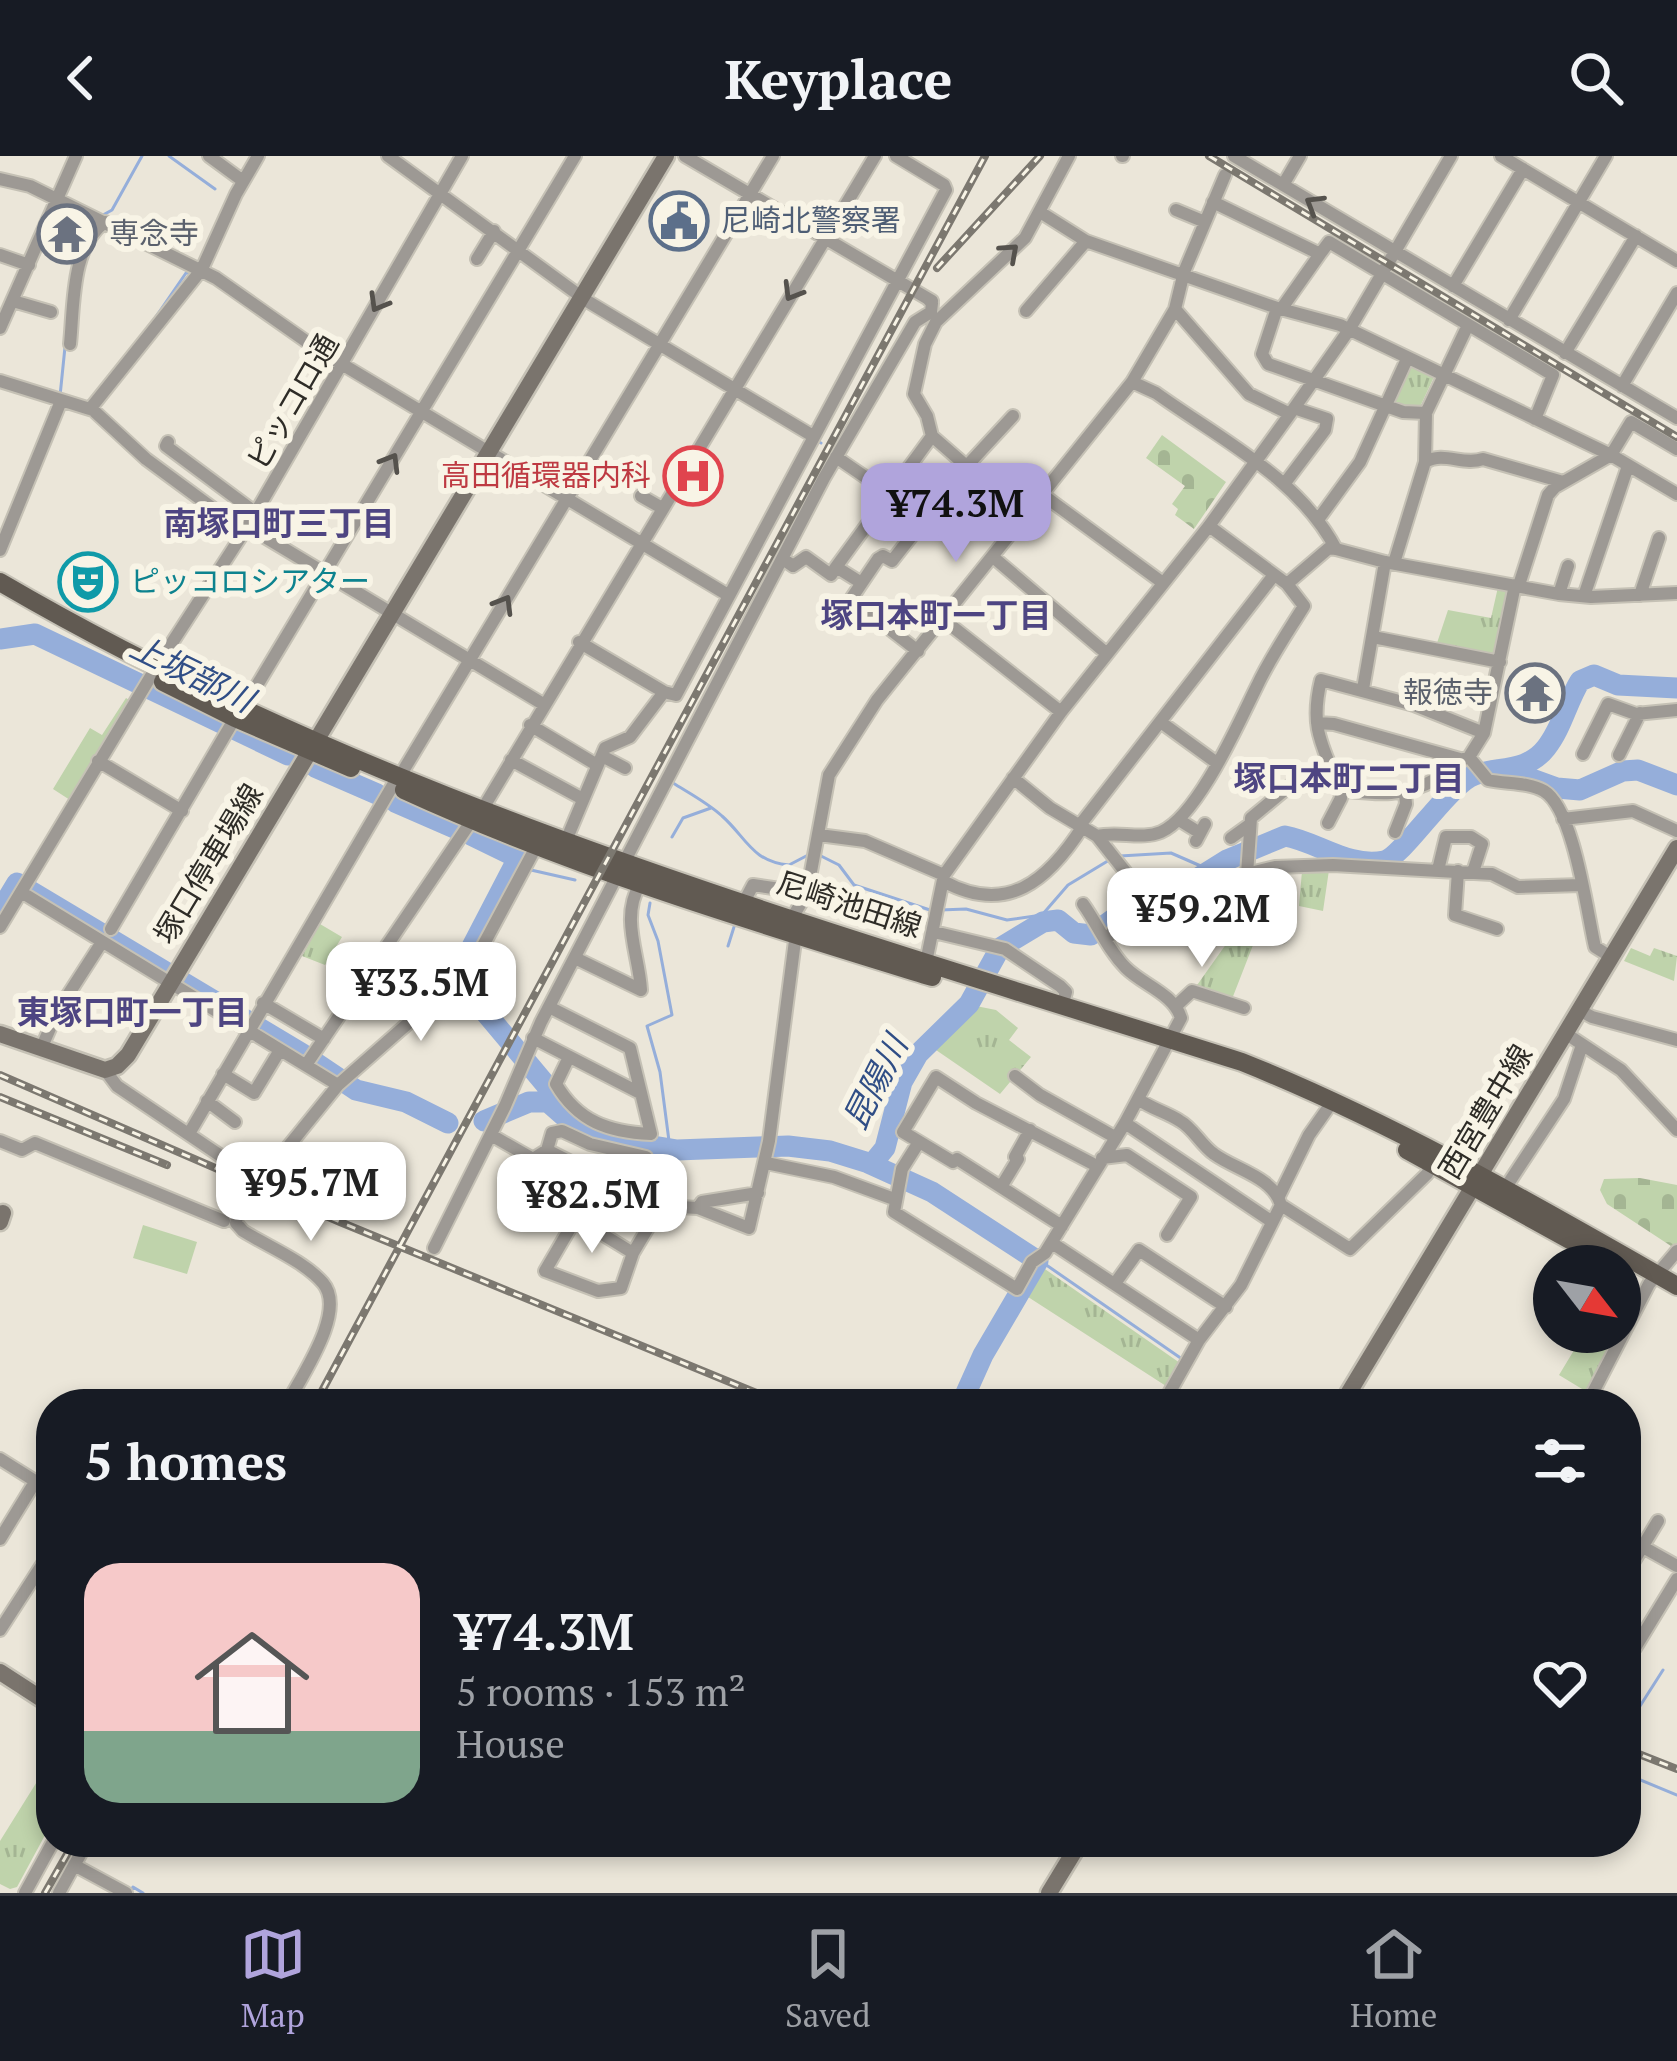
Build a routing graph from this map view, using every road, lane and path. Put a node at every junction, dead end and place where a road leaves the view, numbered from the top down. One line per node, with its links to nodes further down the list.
1 (76, 156): 25 (street)
2 (209, 156): 21 (street)
3 (258, 156): 21 (street)
4 (388, 156): 24 (street)
5 (462, 156): 24 (street, ピッコロ通)
6 (575, 156): 36 (street)
7 (666, 156): 49 (main road, 塚口停車場線)
8 (685, 156): 23 (street)
9 (773, 156): 23 (street)
10 (875, 156): 34 (street)
11 (896, 156): 46 (street)
12 (1069, 156): 29 (street)
13 (1234, 156): 22 (street)
14 (1300, 156): 22 (street)
15 (1451, 156): 37 (street)
16 (1501, 156): 18 (street)
17 (1606, 156): 27 (street)
18 (1522, 169): 27 (street); 47 (street)
19 (1226, 175): 26 (street)
20 (0, 179): 25 (street)
21 (243, 181): 43 (street)
22 (1283, 185): 37 (street, one-way to 22)
23 (748, 194): 34 (street); 66 (street)
24 (437, 196): 32 (street); 71 (street, ピッコロ通, one-way to 71)
25 (56, 199): 30 (street); 42 (street)
26 (1213, 202): 31 (street); 38 (street)
27 (1579, 202): 33 (street); 57 (street)
28 (1176, 210): 31 (street)
29 (1040, 212): 35 (street); 54 (street, one-way to 29)
30 (105, 222): 43 (street); 65 (street)
31 (1205, 222): 44 (street)
32 (492, 234): 36 (street); 40 (street)
33 (1636, 236): 41 (street); 67 (street)
34 (824, 239): 46 (street); 77 (street, one-way to 77)
35 (1086, 241): 44 (street); 56 (street)
36 (519, 249): 49 (street); 82 (street)
37 (1395, 251): 45 (street); 47 (street)
38 (1320, 254): 45 (street); 52 (street)
39 (0, 255): 42 (street)
40 (477, 259)
41 (1677, 261)
42 (29, 266): 51 (street)
43 (202, 269): 71 (street); 81 (street)
44 (1184, 272): 52 (street); 53 (street)
45 (1383, 273): 60 (street); 63 (street)
46 (896, 282): 50 (street); 89 (street)
47 (1453, 286): 57 (street)
48 (1677, 293): 58 (street)
49 (581, 296): 66 (street); 92 (main road, 塚口停車場線)
50 (927, 298): 54 (street); 59 (street)
51 (13, 301): 55 (street); 61 (street)
52 (1280, 308): 63 (street); 74 (street)
53 (1175, 309): 75 (street); 83 (street)
54 (948, 310): 64 (street)
55 (51, 311)
56 (1026, 311)
57 (1509, 320): 67 (street)
58 (1661, 320): 62 (street); 76 (street)
59 (915, 322): 64 (street); 68 (street)
60 (1468, 325): 72 (street); 87 (street)
61 (0, 328)
62 (1677, 329)
63 (1349, 330): 69 (street); 74 (street)
64 (931, 331): 70 (street)
65 (70, 344)
66 (658, 347): 77 (street); 105 (street)
67 (1565, 353): 76 (street)
68 (895, 354): 70 (street); 94 (street)
69 (1408, 358): 72 (street); 79 (street)
70 (920, 362): 88 (street)
71 (343, 364): 82 (street); 107 (street, ピッコロ通)
72 (1443, 376): 84 (street); 87 (street)
73 (0, 381): 78 (street)
74 (1313, 381): 79 (street); 83 (street)
75 (1132, 382): 95 (street); 103 (street)
76 (1622, 386): 80 (street)
77 (733, 392): 89 (street); 106 (street)
78 (62, 401): 81 (street); 115 (street)
79 (1384, 407): 84 (street); 109 (street)
80 (1670, 408): 86 (street)
81 (90, 410): 111 (street)
82 (422, 411): 92 (street); 121 (street, one-way to 82)
83 (1292, 411): 95 (street); 100 (street)
84 (1426, 413): 96 (street)
85 (1012, 416): 98 (street)
86 (1677, 418)
87 (1535, 419): 93 (street)
88 (932, 436): 98 (street); 101 (street)
89 (811, 440): 130 (street)
90 (168, 442): 107 (street)
91 (1677, 448): 93 (street)
92 (488, 452): 105 (street); 133 (main road, 塚口停車場線)
93 (1611, 455): 97 (street); 99 (street)
94 (836, 457): 101 (street); 117 (street)
95 (1255, 462): 100 (street); 110 (street)
96 (1425, 462): 99 (street); 118 (street)
97 (1628, 466): 102 (street); 132 (street)
98 (965, 468): 108 (street); 123 (street)
99 (1564, 482): 126 (street)
100 (1286, 483): 109 (street)
101 (887, 492): 120 (street)
102 (1677, 494)
103 (1042, 495): 108 (street); 124 (street)
104 (640, 496): 106 (street)
105 (567, 499): 113 (street); 139 (street, one-way to 105)
106 (662, 508): 113 (street)
107 (256, 513): 111 (street, ピッコロ通)
108 (1025, 517): 116 (street)
109 (1320, 518): 114 (street)
110 (1209, 526): 122 (street); 124 (street)
111 (246, 530): 121 (street); 141 (street, ピッコロ通)
112 (1659, 538): 131 (street)
113 (640, 544): 130 (street); 136 (street)
114 (1336, 549): 118 (street); 125 (street)
115 (0, 550)
116 (993, 557): 134 (street); 138 (street)
117 (783, 559): 120 (street); 187 (street)
118 (1389, 562): 126 (street); 135 (street)
119 (1568, 566): 129 (street)
120 (836, 567): 123 (street)
121 (324, 573): 133 (street); 148 (street)
122 (1274, 575): 125 (street); 149 (street)
123 (860, 582): 137 (street)
124 (1162, 583): 138 (street)
125 (1287, 584): 160 (street)
126 (1517, 585): 129 (street); 140 (street)
127 (1, 589): 141 (main road, 尼崎池田線)
128 (1677, 593): 131 (street)
129 (1559, 594): 132 (street)
130 (728, 595): 143 (street)
131 (1640, 595): 132 (street)
132 (1584, 596)
133 (392, 613): 139 (street); 153 (main road, 塚口停車場線)
134 (944, 620): 137 (street); 146 (street)
135 (1373, 637): 140 (street); 142 (street)
136 (579, 642): 143 (street); 144 (street)
137 (918, 652): 179 (street)
138 (1106, 652): 146 (street)
139 (471, 660): 144 (street); 164 (street)
140 (1500, 662): 152 (street)
141 (148, 680): 148 (main road, 尼崎池田線); 158 (street, ピッコロ通)
142 (1363, 689): 150 (street); 152 (street)
143 (664, 692): 159 (street)
144 (543, 704): 151 (street)
145 (1677, 710): 147 (street)
146 (1060, 712): 163 (street)
147 (1640, 713): 154 (street); 155 (street)
148 (234, 721): 153 (main road, 尼崎池田線); 168 (street)
149 (1162, 723): 160 (street); 174 (street)
150 (1317, 723): 157 (street); 161 (street)
151 (530, 725): 156 (street); 159 (street)
152 (1484, 733): 157 (street)
153 (312, 745): 164 (main road, 尼崎池田線); 209 (main road, 塚口停車場線)
154 (1583, 754)
155 (1619, 755)
156 (511, 760): 167 (street); 169 (street)
157 (1468, 760): 166 (street); 170 (street)
158 (98, 761): 168 (street); 193 (street, ピッコロ通)
159 (599, 761): 162 (street); 167 (street)
160 (1216, 763): 171 (street)
161 (1328, 766): 165 (street); 173 (street)
162 (625, 768)
163 (1013, 778): 174 (street); 190 (street)
164 (397, 780): 169 (main road, 尼崎池田線); 211 (street)
165 (1340, 790): 166 (street); 172 (street)
166 (1405, 793): 176 (street)
167 (581, 798): 182 (street)
168 (182, 811): 200 (street)
169 (477, 815): 182 (main road, 尼崎池田線); 184 (main road, 尼崎池田線); 220 (street)
170 (1563, 819): 175 (street); 192 (street)
171 (1179, 820): 177 (street); 178 (street)
172 (1328, 823)
173 (1249, 825): 181 (street); 186 (street)
174 (1081, 826): 180 (street); 190 (street)
175 (1677, 831)
176 (1395, 832)
177 (1126, 833): 180 (street); 185 (street)
178 (1201, 833)
179 (820, 835): 190 (street); 198 (street)
180 (1097, 836): 185 (street)
181 (1231, 838)
182 (565, 843): 187 (main road, 尼崎池田線)
183 (1677, 848): 206 (main road, 西宮豊中線)
184 (533, 852): 187 (main road, 尼崎池田線); 232 (street)
185 (1116, 856): 194 (street)
186 (1248, 860): 188 (street); 197 (street)
187 (620, 870): 191 (main road, 尼崎池田線); 195 (main road, 尼崎池田線); 207 (street)
188 (1438, 870): 189 (street); 189 (street)
189 (1465, 872): 192 (street); 201 (street)
190 (944, 878): 202 (street)
191 (640, 884): 198 (main road, 尼崎池田線); 207 (street)
192 (1581, 884): 206 (street)
193 (23, 888): 199 (street, ピッコロ通); 205 (street)
194 (1147, 899): 197 (street); 203 (street)
195 (744, 902): 198 (main road, 尼崎池田線); 198 (street)
196 (1083, 904): 203 (street)
197 (1187, 908): 204 (street)
198 (799, 909): 208 (main road, 尼崎池田線); 247 (street)
199 (0, 927)
200 (110, 929)
201 (1497, 929)
202 (934, 932): 208 (street); 212 (street)
203 (1102, 933): 213 (street)
204 (1281, 937)
205 (102, 942): 209 (street); 224 (street)
206 (1611, 957): 216 (main road, 西宮豊中線)
207 (575, 958): 214 (street)
208 (924, 968): 210 (main road, 尼崎池田線)
209 (172, 979): 217 (street); 229 (main road, 塚口停車場線)
210 (981, 986): 212 (main road, 尼崎池田線); 222 (main road, 尼崎池田線)
211 (263, 1003): 217 (street); 220 (street)
212 (1062, 1006): 222 (main road, 尼崎池田線)
213 (1176, 1006): 215 (street); 222 (street)
214 (549, 1007): 226 (street); 233 (street)
215 (1244, 1008)
216 (1579, 1010): 218 (main road, 西宮豊中線); 221 (street)
217 (251, 1026): 225 (street); 230 (street)
218 (1565, 1033): 223 (street); 251 (main road, 西宮豊中線)
219 (0, 1034): 224 (main road)
220 (324, 1040): 228 (street)
221 (1677, 1040)
222 (1168, 1045): 234 (street); 236 (main road, 尼崎池田線); 251 (main road, 尼崎池田線)
223 (1582, 1045): 241 (street); 254 (street)
224 (41, 1049): 229 (main road)
225 (280, 1050): 228 (street); 230 (street)
226 (526, 1050): 227 (street); 239 (street)
227 (569, 1057): 233 (street); 233 (street)
228 (309, 1061): 232 (street)
229 (104, 1070): 242 (street)
230 (223, 1074): 235 (street)
231 (1015, 1076): 243 (street)
232 (342, 1082): 250 (street)
233 (640, 1093)
234 (1138, 1099): 238 (street); 256 (street)
235 (207, 1102): 237 (street); 242 (street)
236 (1328, 1108): 249 (main road, 尼崎池田線); 256 (street)
237 (235, 1122)
238 (1125, 1123): 243 (street); 259 (street)
239 (494, 1130): 246 (street); 264 (street)
240 (1030, 1130): 245 (street); 248 (street); 253 (street)
241 (1677, 1130)
242 (190, 1132): 250 (street)
243 (1113, 1136): 248 (street)
244 (0, 1141): 258 (street)
245 (919, 1142): 252 (street); 253 (street)
246 (547, 1150): 246 (street)
247 (768, 1152): 252 (street); 255 (street)
248 (1099, 1162): 260 (street); 261 (street)
249 (1432, 1164): 251 (main road, 尼崎池田線); 256 (street)
250 (262, 1179): 274 (street)
251 (1476, 1180): 254 (main road, 尼崎池田線); 263 (main road, 尼崎池田線); 276 (main road, 西宮豊中線)
252 (897, 1186): 262 (street)
253 (1001, 1187): 260 (street)
254 (1506, 1187): 268 (main road, 尼崎池田線)
255 (758, 1193): 257 (street); 257 (street)
256 (1280, 1201): 259 (street)
257 (698, 1208): 266 (street)
258 (224, 1221)
259 (1271, 1221): 272 (street)
260 (1062, 1226): 262 (street)
261 (1167, 1235)
262 (1052, 1243): 269 (street)
263 (1582, 1245)
264 (434, 1248)
265 (1677, 1251): 268 (street)
266 (633, 1253): 266 (street)
267 (1641, 1275): 268 (main road, 尼崎池田線)
268 (1654, 1280): 270 (main road, 尼崎池田線); 271 (main road, 尼崎池田線); 277 (street)
269 (1116, 1282): 272 (street); 273 (street)
270 (1677, 1286)
271 (1677, 1300)
272 (1226, 1307): 273 (street)
273 (1199, 1340): 275 (street)
274 (295, 1389)
275 (1172, 1389)
276 (1347, 1389)
277 (1595, 1389)
278 (0, 1459): 279 (street)
279 (35, 1482): 281 (street)
280 (1658, 1521): 282 (street)
281 (0, 1539)
282 (1643, 1546): 283 (street); 284 (street)
283 (1641, 1549)
284 (1677, 1566)
285 (36, 1574): 287 (street)
286 (1677, 1580): 288 (street)
287 (1, 1626)
288 (1641, 1638)
289 (0, 1672): 290 (main road)
290 (36, 1695)
291 (45, 1857): 295 (street)
292 (79, 1857): 294 (street)
293 (1070, 1857): 298 (main road)
294 (74, 1865): 296 (street); 297 (street)
295 (25, 1893)
296 (59, 1893)
297 (126, 1893)
298 (1049, 1893)

